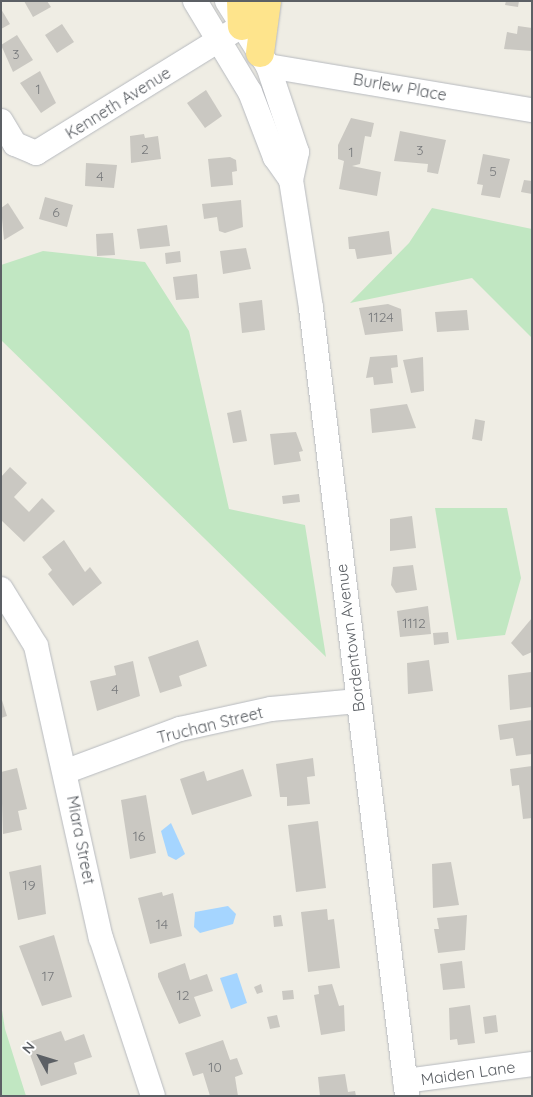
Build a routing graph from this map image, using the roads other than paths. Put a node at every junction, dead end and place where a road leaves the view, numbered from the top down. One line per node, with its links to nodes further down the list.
1 (195, 1): 5 (street, Bordentown Avenue)
2 (227, 1): 4 (street, Bordentown Avenue)
3 (267, 1): 6 (highway)
4 (242, 14): 5 (street, Kenneth Avenue); 6 (street, Bordentown Avenue)
5 (218, 40): 8 (street, Kenneth Avenue); 9 (street, Bordentown Avenue)
6 (264, 59): 7 (street, Burlew Place); 9 (street, Bordentown Avenue)
7 (532, 110)
8 (1, 121)
9 (292, 180): 11 (street, Bordentown Avenue)
10 (4, 600): 12 (street, Miara Street)
11 (358, 701): 12 (street, Truchan Street); 14 (street, Bordentown Avenue)
12 (67, 771): 15 (street, Miara Street)
13 (532, 1064): 14 (street, Maiden Lane)
14 (406, 1088)
15 (153, 1096)

